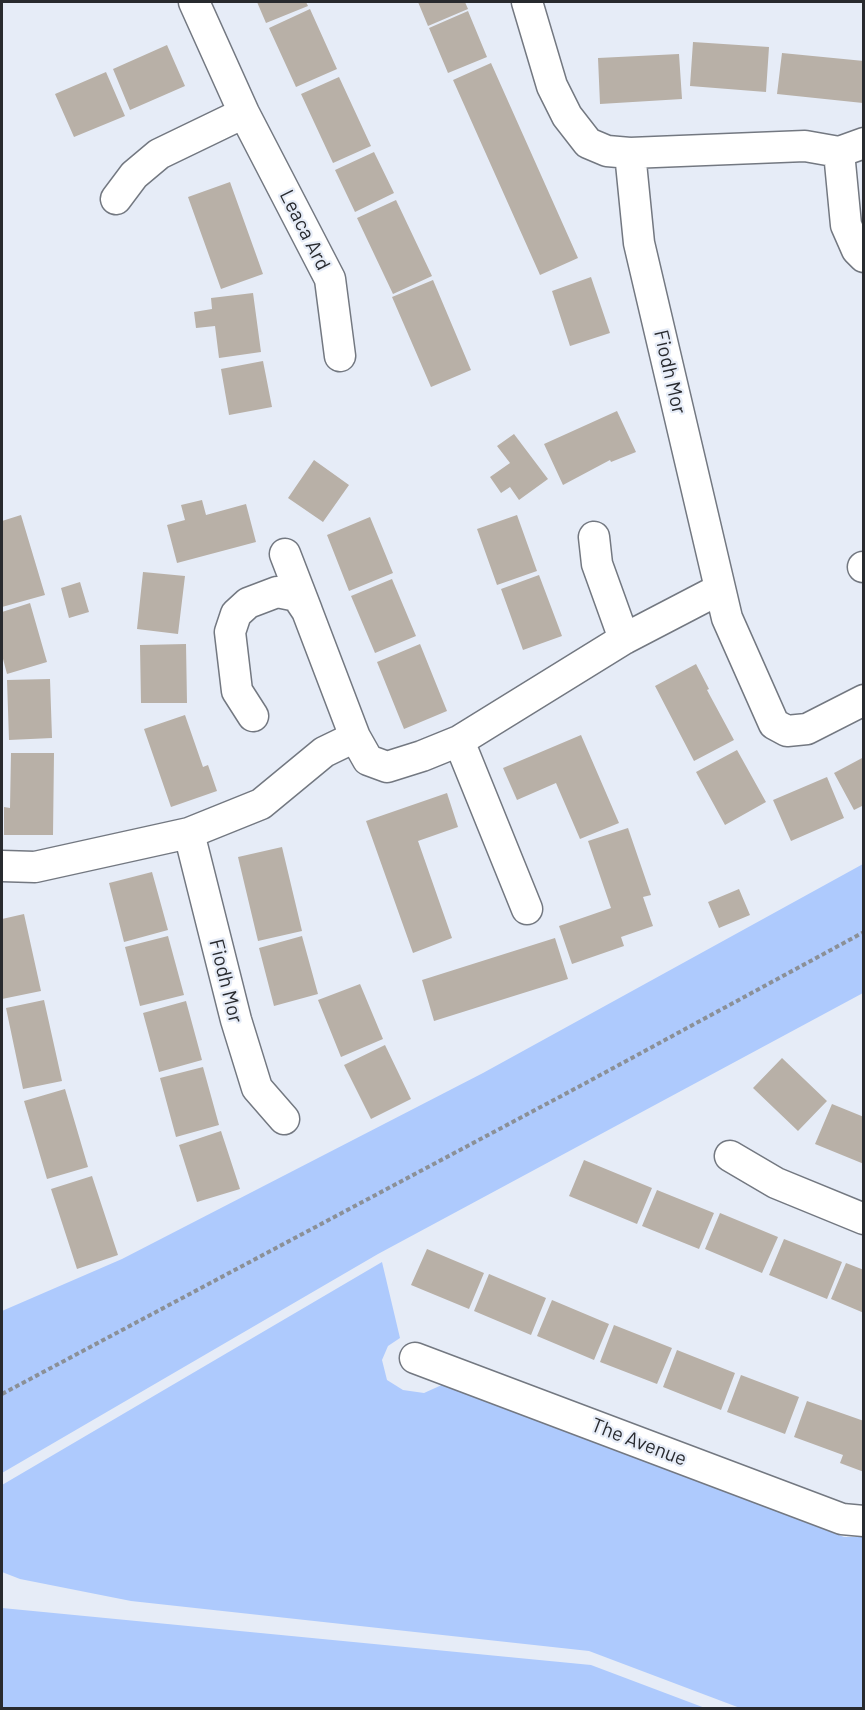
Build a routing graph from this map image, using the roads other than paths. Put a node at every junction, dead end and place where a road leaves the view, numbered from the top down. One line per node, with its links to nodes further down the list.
1 (194, 2): 3 (street, Leaca Ard)
2 (528, 2): 5 (street)
3 (244, 112): 6 (street); 8 (street, Leaca Ard)
4 (851, 147): 5 (street); 7 (street)
5 (630, 153): 11 (street, Fiodh Mor)
6 (116, 199)
7 (864, 257)
8 (340, 356)
9 (594, 537): 13 (street)
10 (285, 554): 12 (street)
11 (720, 589): 13 (street); 14 (street, Fiodh Mor)
12 (307, 611): 15 (street); 16 (street)
13 (624, 639): 17 (street)
14 (864, 700)
15 (253, 716)
16 (355, 737): 17 (street); 18 (street)
17 (459, 741): 20 (street)
18 (189, 833): 19 (street); 21 (street, Fiodh Mor)
19 (2, 866)
20 (527, 909)
21 (284, 1119)
22 (730, 1156): 23 (street)
23 (864, 1219)
24 (415, 1358): 25 (street, The Avenue)
25 (864, 1521)

